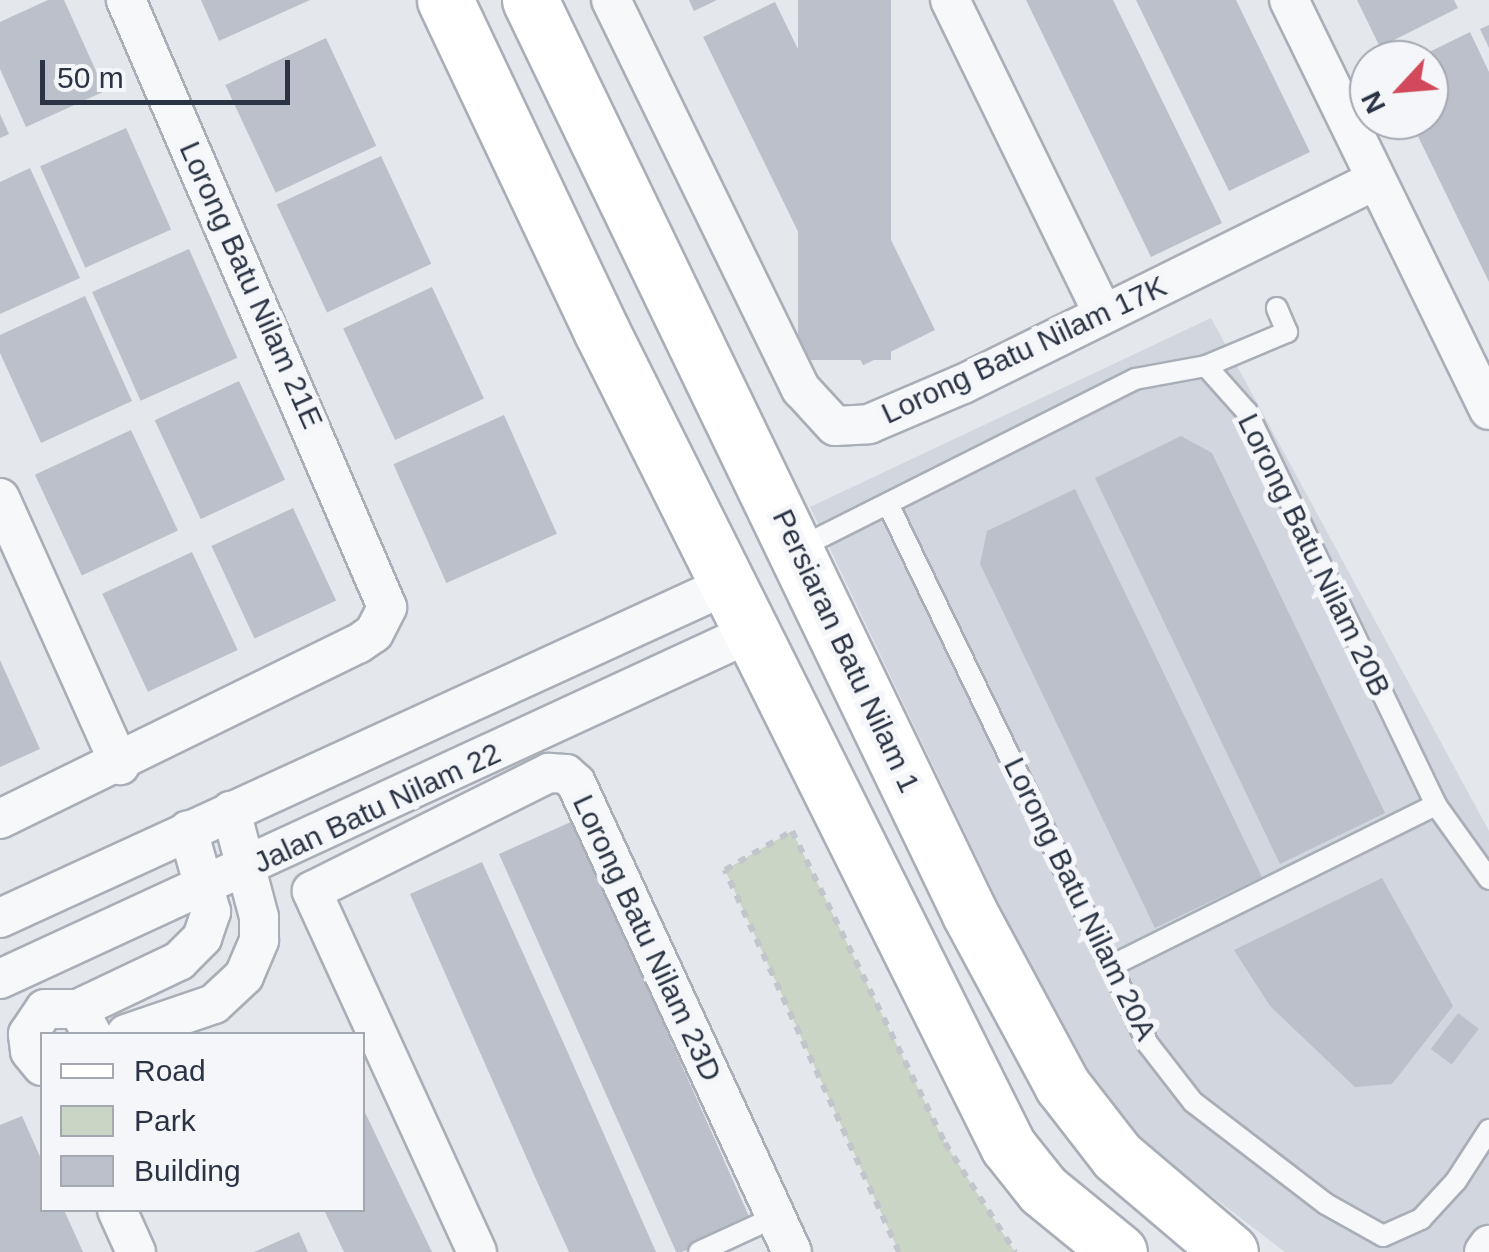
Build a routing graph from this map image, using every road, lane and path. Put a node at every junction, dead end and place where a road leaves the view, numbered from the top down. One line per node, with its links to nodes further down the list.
1 (126, 0): 17 (street, Lorong Batu Nilam 21E)
2 (445, 0): 16 (main road)
3 (530, 0): 8 (main road, Persiaran Batu Nilam 1)
4 (611, 0): 10 (street, Lorong Batu Nilam 17K)
5 (950, 0): 10 (street)
6 (1290, 0): 7 (street)
7 (1374, 181): 10 (street, Lorong Batu Nilam 17K); 12 (street)
8 (650, 242): 15 (main road, Persiaran Batu Nilam 1); 16 (main road)
9 (1277, 308): 11 (lane)
10 (1103, 314)
11 (1206, 366): 14 (lane); 18 (lane, Lorong Batu Nilam 20B)
12 (1489, 410)
13 (0, 498): 17 (street)
14 (888, 504): 15 (lane); 28 (lane, Lorong Batu Nilam 20A)
15 (798, 549): 25 (main road, Persiaran Batu Nilam 1)
16 (746, 605): 19 (street, Jalan Batu Nilam 22); 22 (street, Jalan Batu Nilam 22); 25 (main road); 42 (main road)
17 (120, 765): 20 (street, Lorong Batu Nilam 21E)
18 (1436, 805): 23 (lane, Lorong Batu Nilam 20B); 28 (lane)
19 (231, 810): 21 (street, Jalan Batu Nilam 22); 22 (street)
20 (0, 819)
21 (188, 830): 24 (street); 26 (street, Jalan Batu Nilam 22)
22 (251, 867): 24 (street, Jalan Batu Nilam 22); 30 (street)
23 (1489, 879)
24 (206, 887): 27 (street, Jalan Batu Nilam 22); 29 (street)
25 (970, 914): 43 (main road, Persiaran Batu Nilam 1)
26 (0, 918)
27 (4, 963): 31 (street)
28 (1112, 965): 32 (lane, Lorong Batu Nilam 20A)
29 (85, 1022): 31 (street)
30 (132, 1032)
31 (26, 1040)
32 (1489, 1130)
33 (118, 1212): 36 (street)
34 (775, 1217): 37 (street, Lorong Batu Nilam 23D); 38 (lane); 39 (street, Lorong Batu Nilam 23D)
35 (1489, 1246): 44 (street)
36 (136, 1252)
37 (477, 1252)
38 (699, 1252)
39 (792, 1252)
40 (899, 1252): 41 (path)
41 (1015, 1252)
42 (1118, 1252)
43 (1230, 1252)
44 (1484, 1252)

